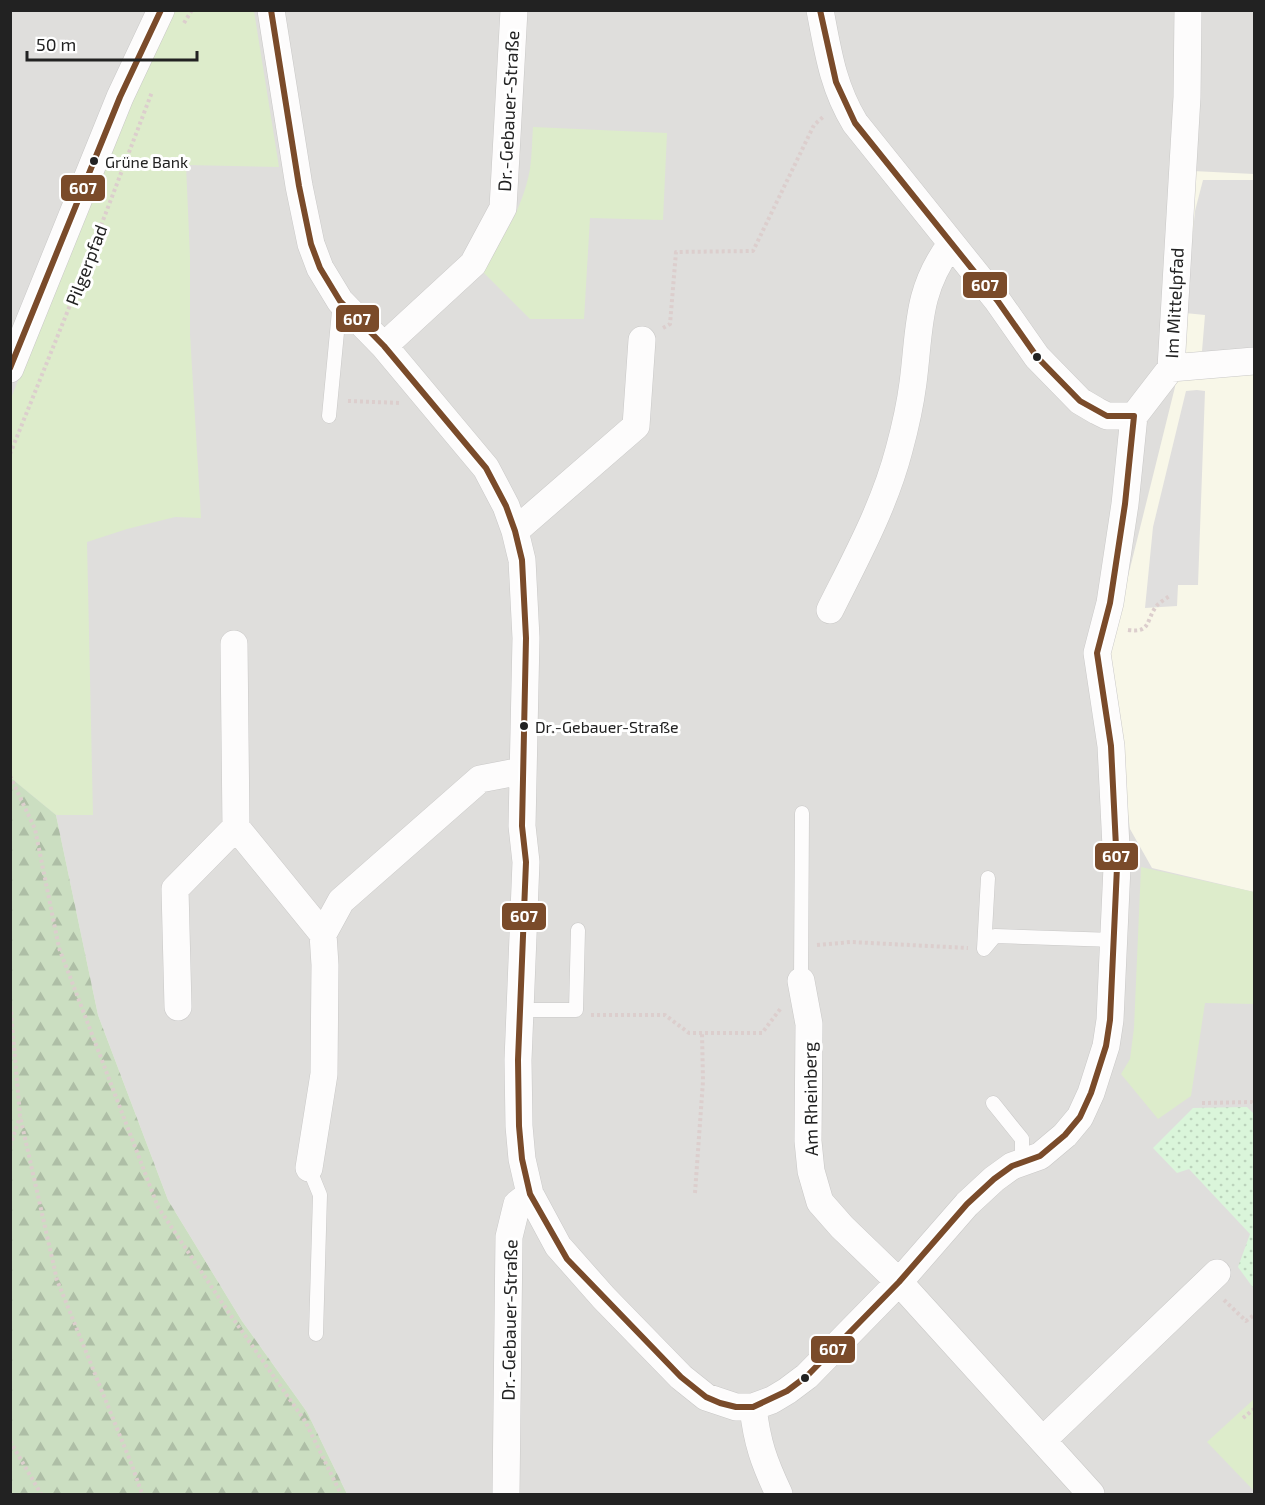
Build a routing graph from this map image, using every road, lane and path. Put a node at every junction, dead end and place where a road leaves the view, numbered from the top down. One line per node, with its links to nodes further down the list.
1 (160, 10): 16 (street)
2 (192, 10): 7 (path)
3 (271, 10): 11 (street)
4 (514, 10): 13 (street, Dr.-Gebauer-Straße)
5 (1188, 10): 15 (street, Im Mittelpfad)
6 (825, 12): 9 (street)
7 (180, 30)
8 (156, 82): 21 (path, Pilgerpfad)
9 (841, 98): 10 (street); 12 (path)
10 (951, 244): 20 (street); 24 (street)
11 (340, 301): 13 (street); 17 (lane)
12 (642, 340): 22 (street)
13 (384, 346): 18 (street)
14 (1254, 362): 15 (street)
15 (1171, 368): 20 (street, Im Mittelpfad)
16 (10, 369)
17 (331, 401): 18 (path); 19 (lane)
18 (431, 404): 22 (street)
19 (329, 416)
20 (1134, 416): 25 (street)
21 (10, 454)
22 (515, 531): 27 (street)
23 (1170, 596): 25 (path)
24 (830, 610)
25 (1104, 625): 34 (street)
26 (234, 644): 30 (street)
27 (522, 771): 33 (street); 40 (street)
28 (10, 776): 63 (path)
29 (802, 813): 35 (lane, Am Rheinberg)
30 (236, 827): 33 (street); 39 (street)
31 (988, 878): 36 (lane)
32 (578, 930): 41 (lane)
33 (323, 934): 49 (street)
34 (1114, 940): 36 (lane); 48 (street)
35 (801, 946): 36 (path); 37 (lane, Am Rheinberg)
36 (984, 949)
37 (801, 981): 42 (path); 53 (street, Am Rheinberg)
38 (10, 1000): 46 (path)
39 (178, 1007)
40 (520, 1010): 41 (lane); 51 (street)
41 (576, 1010): 42 (path)
42 (702, 1033): 50 (path)
43 (993, 1103): 48 (lane)
44 (1202, 1103): 45 (path)
45 (1254, 1104)
46 (20, 1116): 47 (path); 62 (path)
47 (10, 1146)
48 (1022, 1163): 53 (street)
49 (309, 1168): 55 (lane)
50 (695, 1193)
51 (530, 1194): 56 (street); 64 (street, Dr.-Gebauer-Straße)
52 (1212, 1278): 54 (path); 59 (street)
53 (899, 1282): 56 (street); 59 (street, Am Rheinberg)
54 (1254, 1315)
55 (316, 1334)
56 (753, 1407): 65 (street)
57 (1254, 1409): 58 (path)
58 (1243, 1418)
59 (1043, 1440): 66 (street, Am Rheinberg)
60 (10, 1441): 61 (path)
61 (41, 1494)
62 (142, 1494)
63 (341, 1494)
64 (506, 1494)
65 (779, 1494)
66 (1091, 1494)

